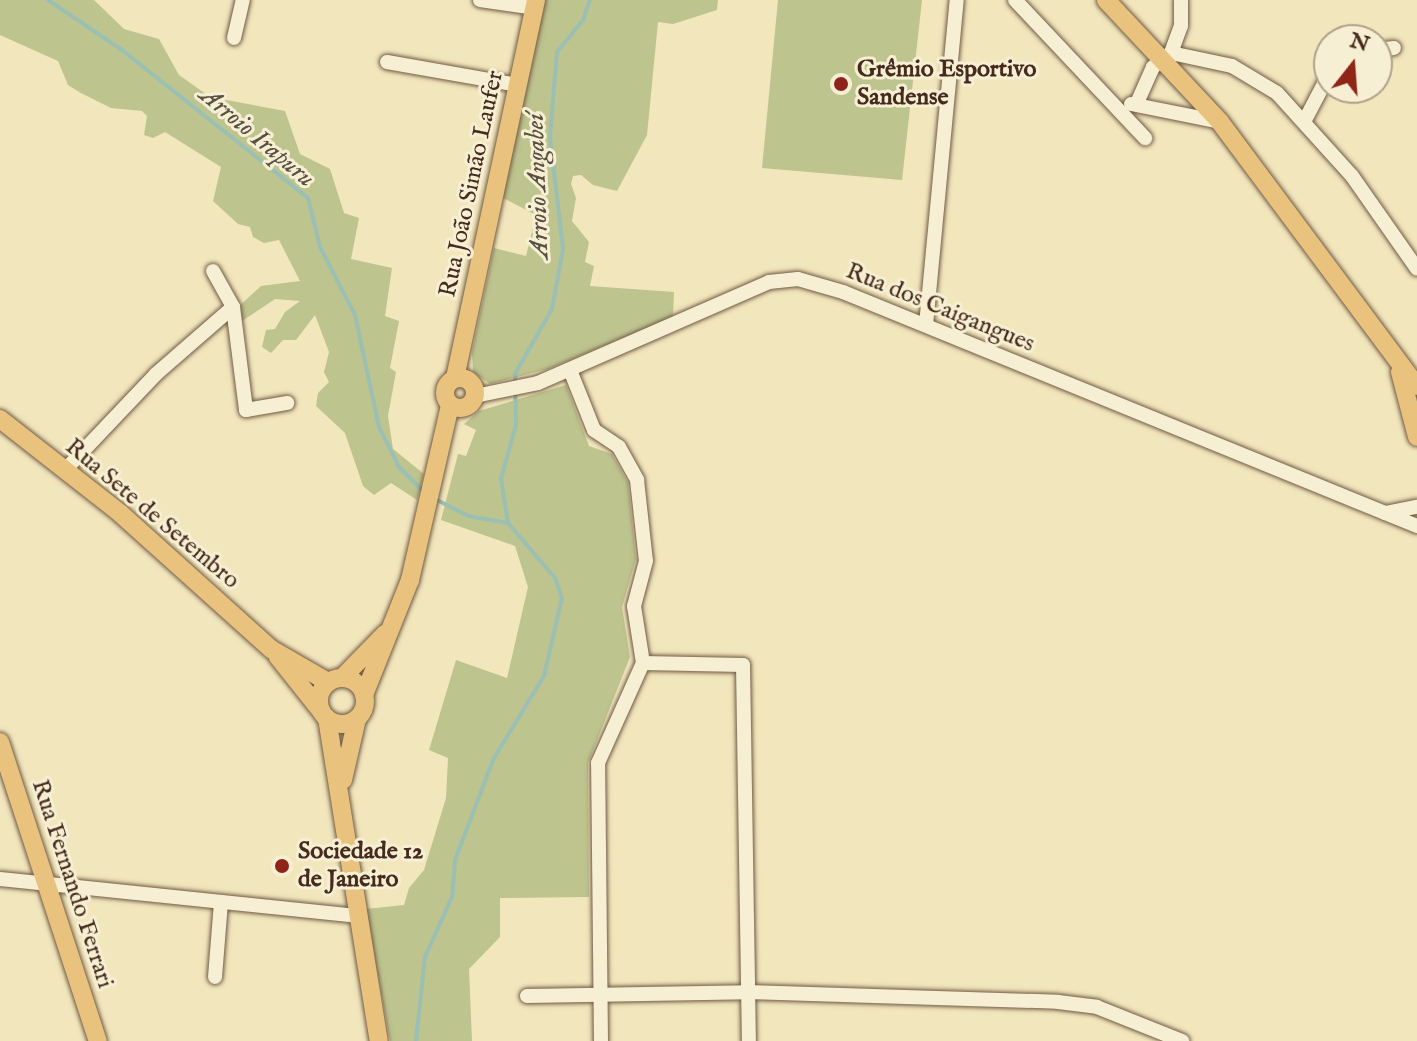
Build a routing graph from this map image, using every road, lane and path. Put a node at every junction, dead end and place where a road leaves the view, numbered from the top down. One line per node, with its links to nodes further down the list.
1 (243, 0): 8 (street)
2 (480, 0): 7 (street)
3 (957, 0): 21 (street)
4 (1015, 0): 14 (street)
5 (1106, 0): 9 (main road)
6 (1181, 0): 9 (street)
7 (535, 4): 11 (main road, Rua João Simão Laufer)
8 (234, 38)
9 (1167, 56): 12 (street); 15 (street); 16 (main road)
10 (387, 62): 11 (street)
11 (517, 85): 24 (main road, Rua João Simão Laufer)
12 (1137, 103): 14 (street); 16 (street)
13 (1313, 104): 15 (street)
14 (1117, 108): 17 (street)
15 (1305, 120): 18 (street)
16 (1220, 122): 22 (main road)
17 (1145, 138)
18 (1417, 269)
19 (213, 271): 20 (street)
20 (230, 310): 26 (street); 30 (street)
21 (926, 325): 23 (street, Rua dos Caigangues); 32 (street, Rua dos Caigangues)
22 (1400, 369): 25 (main road); 29 (main road)
23 (570, 370): 27 (street, Rua dos Caigangues); 36 (street)
24 (455, 378): 27 (main road, Rua João Simão Laufer); 27 (main road)
25 (1417, 386)
26 (287, 403)
27 (462, 404): 34 (main road)
28 (0, 419): 30 (main road, Rua Sete de Setembro)
29 (1417, 437)
30 (65, 470): 35 (main road, Rua Sete de Setembro)
31 (1417, 507): 32 (street)
32 (1384, 513): 33 (street, Rua dos Caigangues)
33 (1417, 526)
34 (390, 629): 37 (main road); 38 (main road)
35 (271, 649): 37 (main road, Rua Sete de Setembro); 39 (main road, Rua Sete de Setembro)
36 (643, 663): 48 (street); 49 (street)
37 (335, 680): 38 (main road); 39 (main road)
38 (364, 695): 40 (main road)
39 (324, 715): 40 (main road); 42 (main road, Rua Sete de Setembro)
40 (357, 719): 42 (main road, Rua Sete de Setembro)
41 (0, 742): 44 (main road, Rua Fernando Ferrari)
42 (341, 787): 46 (main road, Rua Sete de Setembro)
43 (0, 879): 44 (street)
44 (45, 883): 45 (street); 51 (main road, Rua Fernando Ferrari)
45 (221, 902): 46 (street); 47 (street)
46 (357, 916): 52 (main road, Rua Sete de Setembro)
47 (215, 977)
48 (748, 992): 49 (street); 54 (street); 55 (street)
49 (601, 993): 50 (street); 53 (street)
50 (527, 996)
51 (98, 1041)
52 (379, 1041)
53 (601, 1041)
54 (749, 1041)
55 (1182, 1041)

